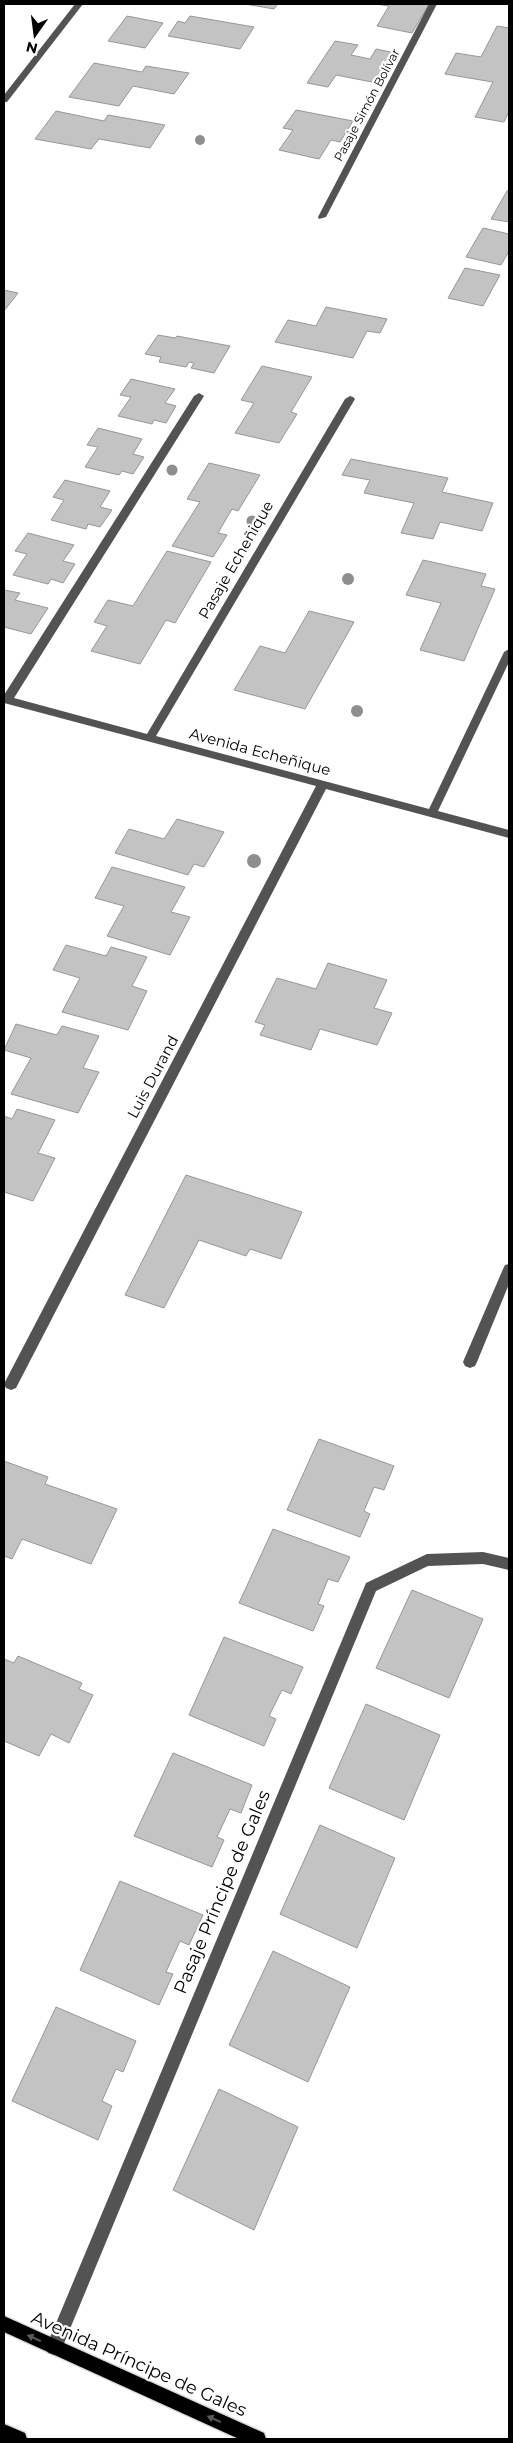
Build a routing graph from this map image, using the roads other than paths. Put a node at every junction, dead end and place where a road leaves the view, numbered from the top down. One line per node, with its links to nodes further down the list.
1 (79, 4): 3 (street)
2 (433, 4): 4 (street, Pasaje Simón Bolívar)
3 (4, 100)
4 (322, 217)
5 (199, 396): 8 (street)
6 (350, 399): 9 (street, Pasaje Echeñique)
7 (509, 652): 11 (street)
8 (5, 699): 9 (street, Avenida Echeñique)
9 (150, 738): 10 (street, Avenida Echeñique)
10 (323, 784): 11 (street, Avenida Echeñique); 15 (street, Luis Durand)
11 (432, 813): 12 (street, Avenida Echeñique)
12 (509, 834)
13 (509, 1269): 14 (street)
14 (470, 1362)
15 (11, 1384)
16 (509, 1564): 18 (street, Pasaje Príncipe de Gales)
17 (4, 2324): 18 (main road, Avenida Príncipe de Gales, one-way to 17)
18 (54, 2347): 21 (main road, Avenida Príncipe de Gales, one-way to 18)
19 (4, 2432): 20 (main road)
20 (19, 2439)
21 (258, 2439)

